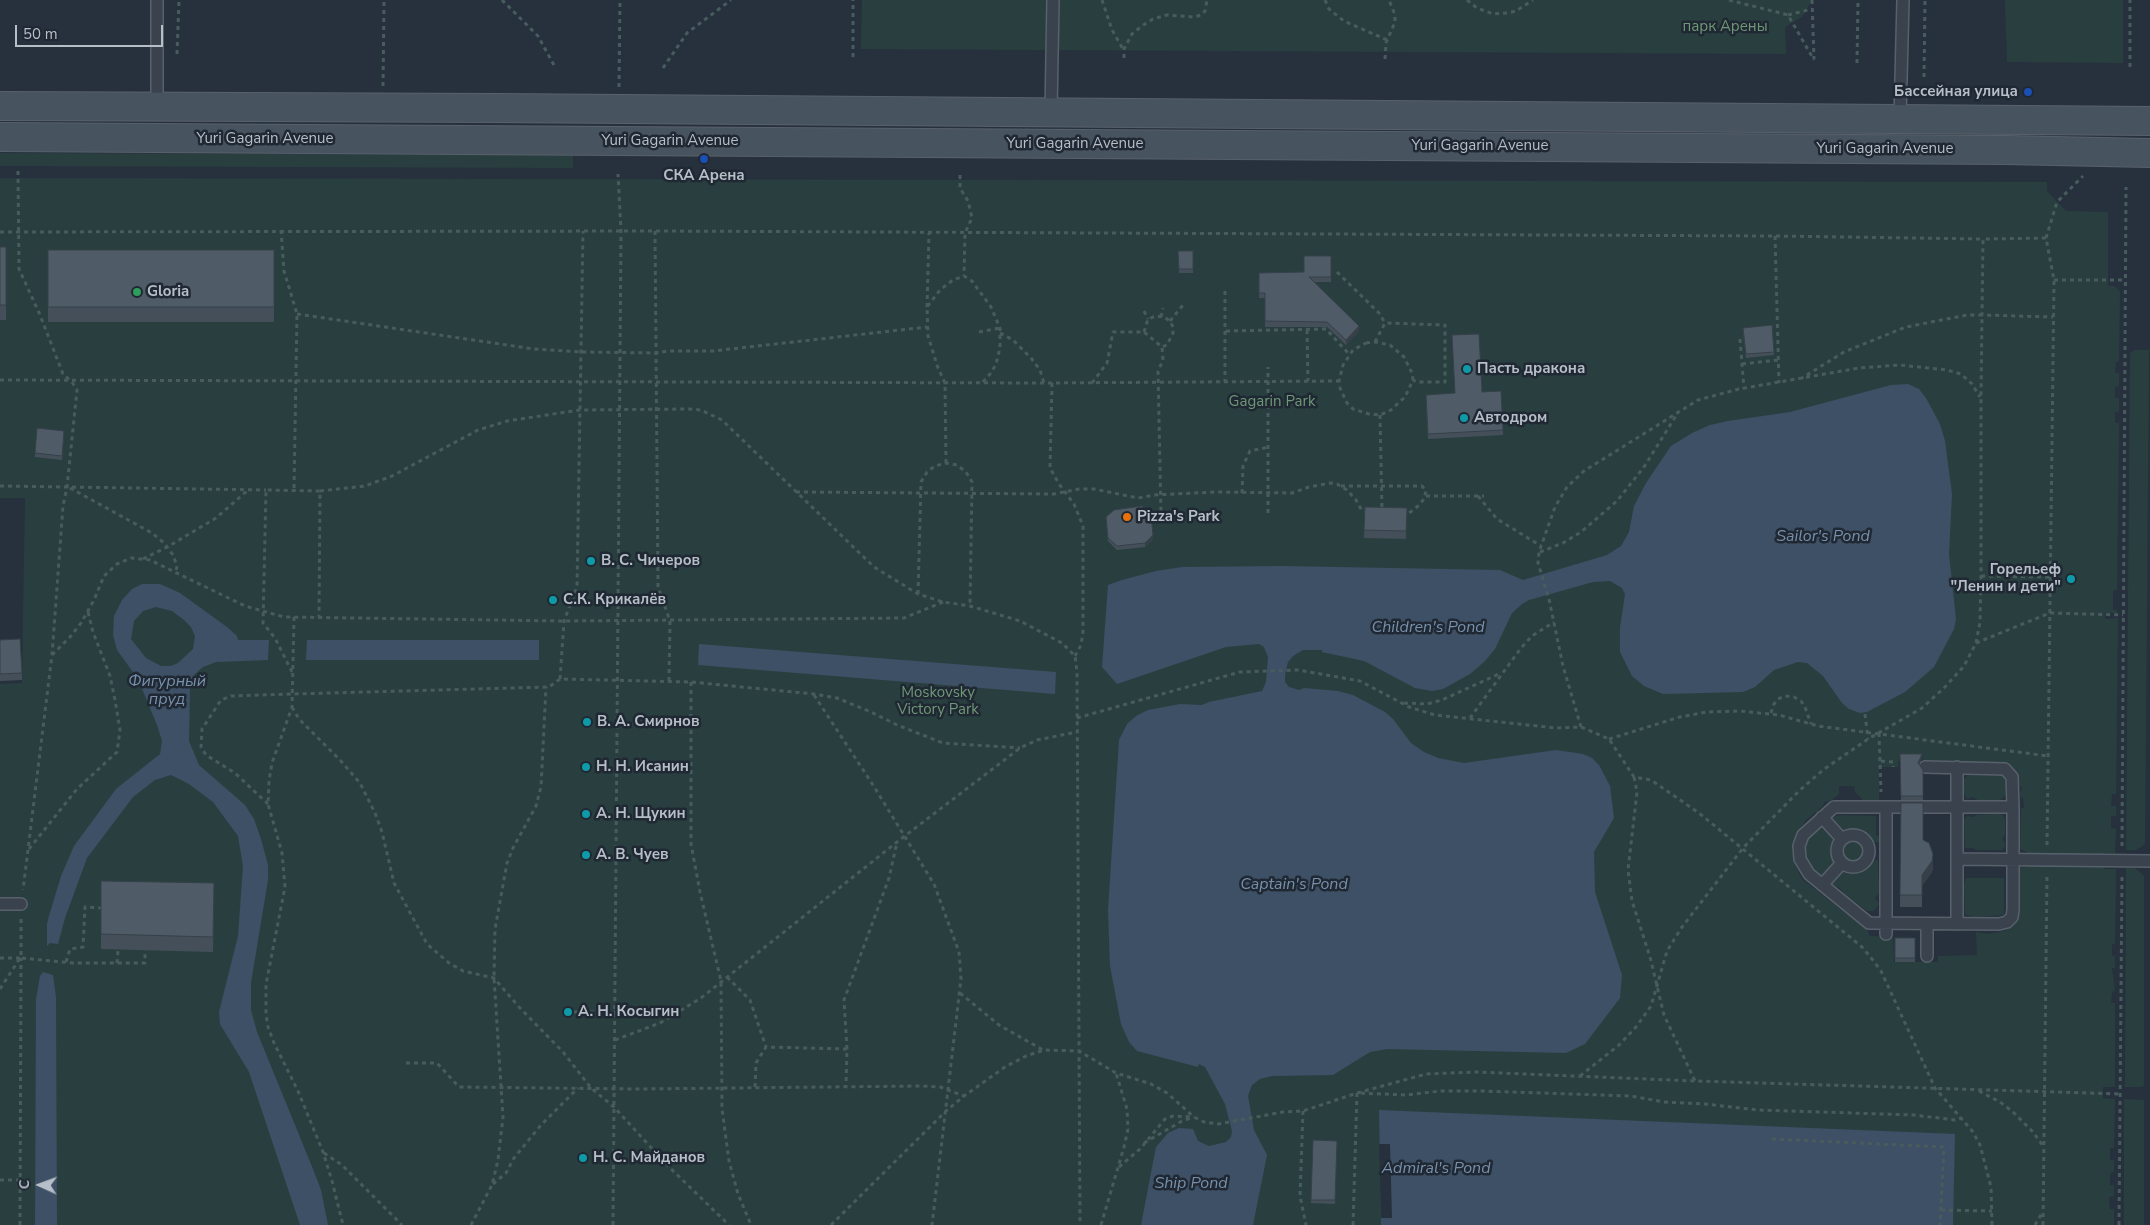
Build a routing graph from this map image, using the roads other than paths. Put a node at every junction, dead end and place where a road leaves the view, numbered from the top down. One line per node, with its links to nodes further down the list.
1 (157, 0): 5 (lane)
2 (1053, 0): 6 (lane)
3 (1902, 0): 7 (lane)
4 (0, 106): 5 (main road, Yuri Gagarin Avenue)
5 (157, 106): 6 (main road, Yuri Gagarin Avenue)
6 (1051, 112): 7 (main road, Yuri Gagarin Avenue)
7 (1900, 118): 8 (main road, Yuri Gagarin Avenue)
8 (2150, 121)
9 (0, 138): 10 (main road, Yuri Gagarin Avenue)
10 (2150, 153)
11 (1925, 767): 12 (lane)
12 (1957, 767): 14 (lane); 15 (lane)
13 (1884, 804): 14 (lane); 16 (lane); 19 (lane)
14 (1957, 807): 15 (lane); 20 (lane)
15 (2013, 807): 21 (lane)
16 (1822, 817): 17 (lane); 24 (lane)
17 (1842, 839): 18 (lane); 23 (lane)
18 (1869, 851): 19 (lane); 23 (lane)
19 (1886, 851): 29 (lane)
20 (1957, 859): 21 (lane); 28 (lane)
21 (2013, 859): 22 (lane); 28 (lane)
22 (2150, 861)
23 (1842, 863): 24 (lane)
24 (1822, 885): 29 (lane)
25 (0, 904): 26 (lane)
26 (21, 904)
27 (1927, 924): 28 (lane); 29 (lane); 30 (lane)
28 (1957, 924)
29 (1886, 929)
30 (1927, 956)

